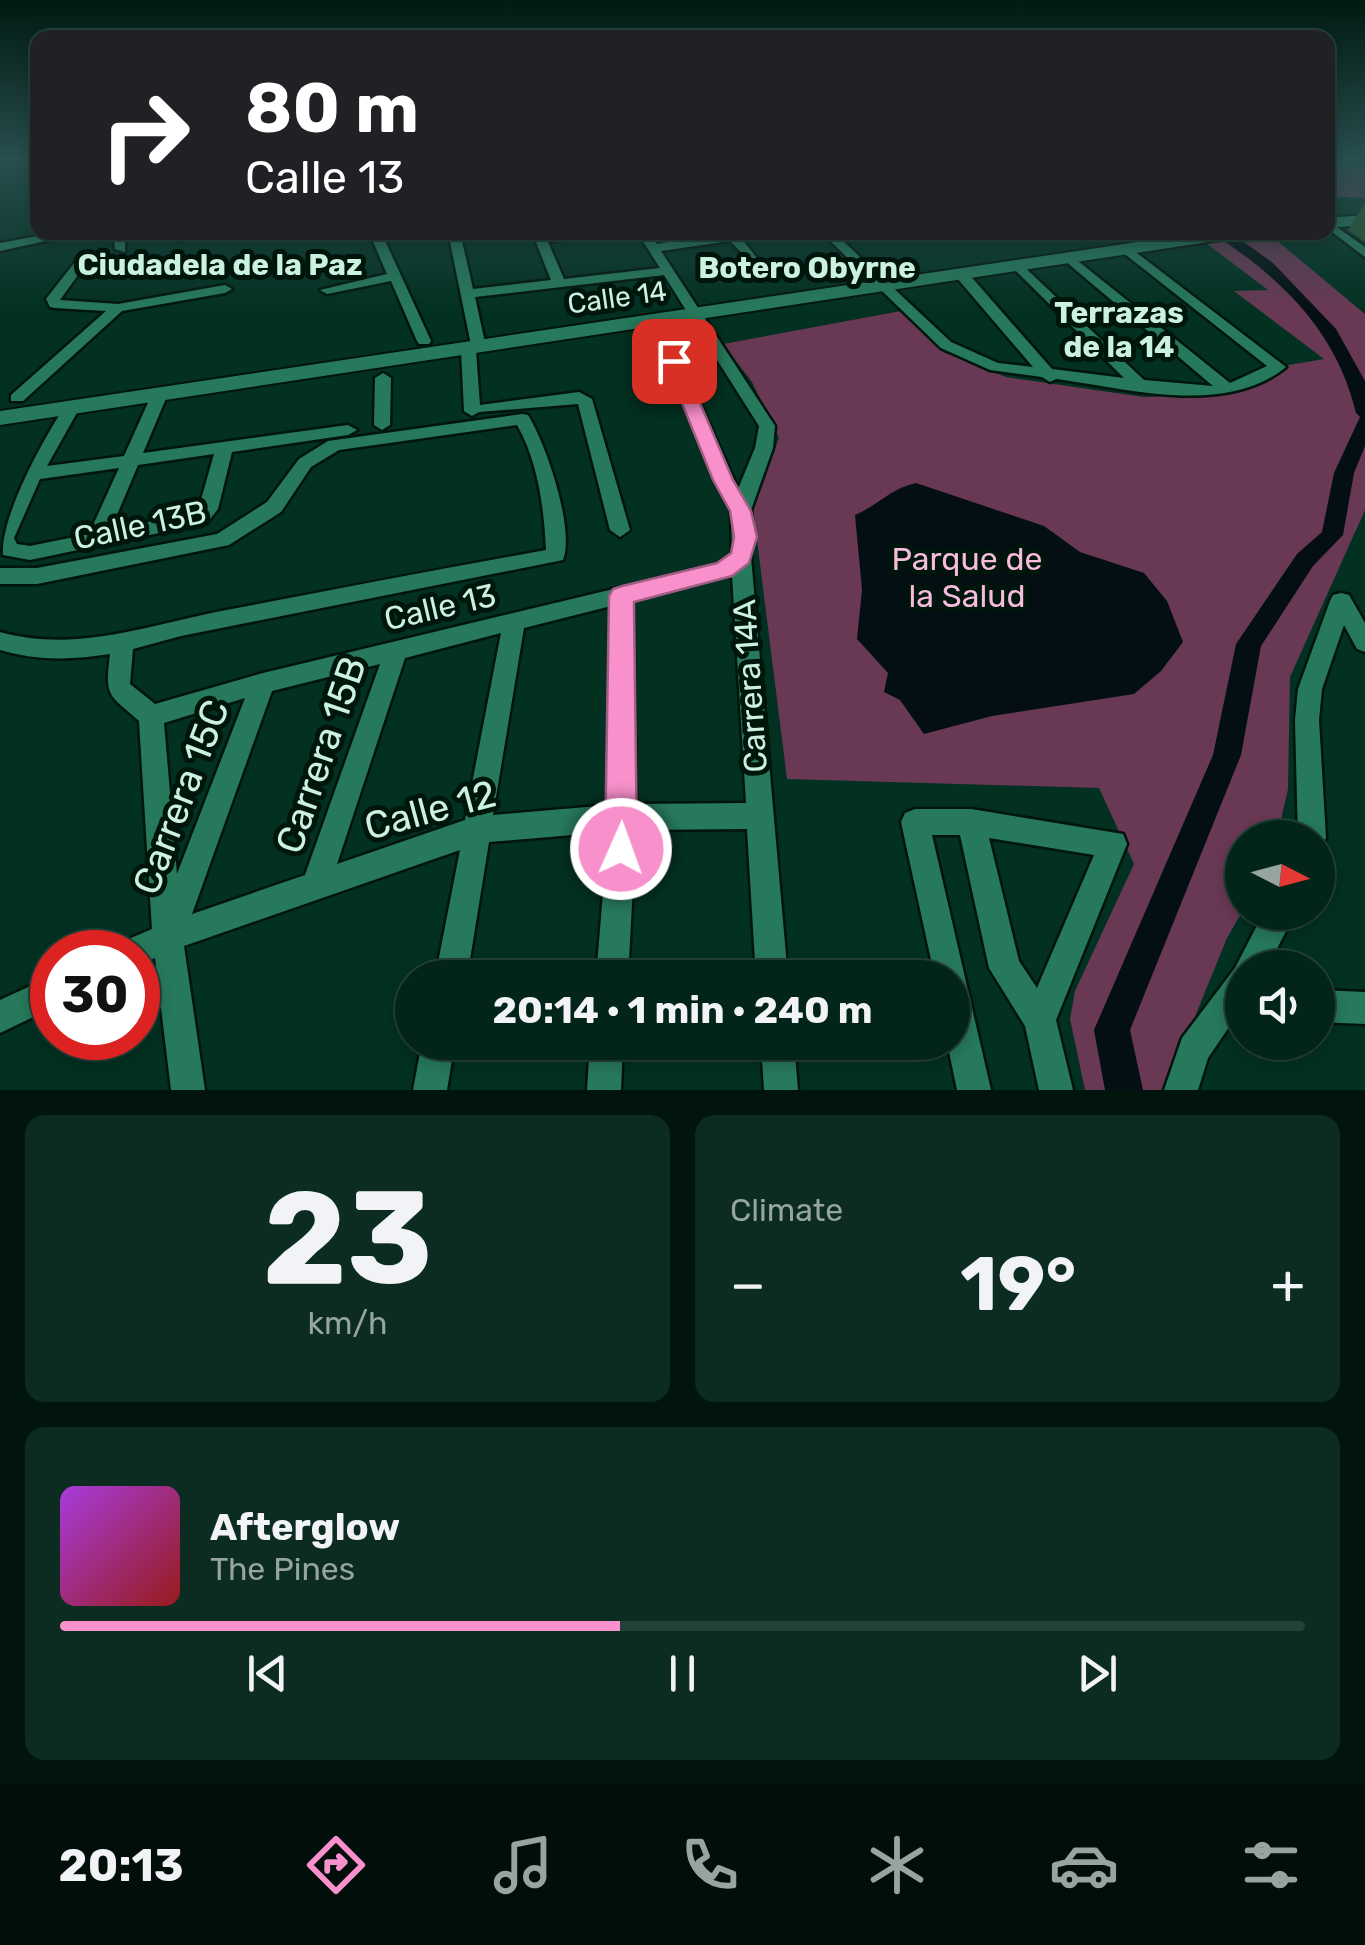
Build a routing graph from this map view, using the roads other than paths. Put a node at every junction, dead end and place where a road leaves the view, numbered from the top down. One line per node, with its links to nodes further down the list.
1 (1335, 214): 2 (main road)
2 (1365, 216): 3 (main road)
3 (1335, 222)
4 (1335, 229): 20 (street)
5 (38, 240): 16 (street)
6 (120, 240): 17 (street)
7 (378, 240): 27 (street)
8 (456, 240): 32 (street)
9 (542, 240): 29 (street)
10 (648, 240): 18 (street, Carrera 14A)
11 (701, 240): 18 (street)
12 (735, 240): 22 (street)
13 (835, 240): 28 (street)
14 (1111, 240): 28 (main road, Calle 14)
15 (1185, 240): 19 (main road, Calle 14)
16 (0, 247)
17 (120, 248)
18 (652, 248): 25 (street, Carrera 14A)
19 (1125, 248): 21 (main road, Calle 14); 41 (street)
20 (1365, 253)
21 (1068, 257): 24 (main road, Calle 14); 41 (street)
22 (751, 258)
23 (78, 265): 33 (street)
24 (1019, 266): 26 (main road, Calle 14); 40 (street)
25 (667, 271): 29 (street); 34 (street, Carrera 14A)
26 (962, 275): 28 (main road, Calle 14); 38 (street)
27 (397, 276): 31 (street); 35 (street)
28 (878, 282): 34 (main road, Calle 14); 38 (street)
29 (559, 283): 32 (street)
30 (225, 289): 33 (street)
31 (327, 290)
32 (468, 294): 36 (street)
33 (118, 308): 43 (street)
34 (691, 310): 36 (main road, Calle 14); 37 (street, Carrera 14A)
35 (424, 341): 36 (main road, Calle 14); 43 (main road, Calle 14)
36 (475, 343): 42 (main road, Calle 14); 45 (street)
37 (713, 347): 51 (street); 52 (street, Carrera 14A)
38 (1050, 377): 40 (street)
39 (383, 378): 47 (street)
40 (1142, 388): 41 (street)
41 (1228, 390)
42 (159, 396): 44 (main road, Calle 14); 49 (street, Calle 13B)
43 (8, 400)
44 (72, 409): 46 (main road, Calle 14); 50 (street)
45 (472, 411): 47 (street); 54 (street)
46 (0, 418)
47 (382, 425): 48 (street)
48 (224, 448): 49 (street); 55 (street)
49 (131, 462): 50 (street); 55 (street, Calle 13B)
50 (33, 474): 55 (street)
51 (723, 480): 52 (street); 53 (street)
52 (754, 480): 53 (street, Carrera 14A)
53 (740, 511): 56 (street, Carrera 14A)
54 (620, 530)
55 (97, 539)
56 (741, 557): 58 (street, Calle 13); 67 (street, Carrera 14A)
57 (0, 576): 63 (street, Calle 13B)
58 (622, 596): 60 (street, Calle 13); 68 (street)
59 (1353, 603): 62 (street); 69 (street)
60 (514, 623): 64 (street, Calle 13); 71 (street)
61 (0, 641): 63 (street)
62 (1365, 643)
63 (122, 646): 66 (street)
64 (396, 650): 65 (street, Calle 13); 72 (street, Carrera 15B)
65 (263, 683): 66 (street, Calle 13); 73 (street, Carrera 15C)
66 (151, 716): 73 (street)
67 (759, 816): 68 (street, Calle 12); 77 (street, Carrera 14A)
68 (623, 817): 71 (street, Calle 12); 76 (street)
69 (1311, 820)
70 (972, 822): 78 (street); 84 (street); 84 (street)
71 (478, 830): 72 (street, Calle 12); 75 (street)
72 (316, 885): 73 (street, Calle 12)
73 (168, 937): 74 (street, Calle 12); 89 (street)
74 (160, 941)
75 (454, 960)
76 (613, 960)
77 (771, 960)
78 (946, 960)
79 (30, 1002): 83 (street)
80 (1335, 1007): 81 (street)
81 (1365, 1008)
82 (1225, 1012): 95 (street)
83 (0, 1016)
84 (1040, 1020): 94 (street)
85 (436, 1060): 90 (street)
86 (606, 1060): 91 (street)
87 (778, 1060): 92 (street)
88 (968, 1060): 93 (street)
89 (188, 1090)
90 (430, 1090)
91 (604, 1090)
92 (781, 1090)
93 (974, 1090)
94 (1056, 1090)
95 (1181, 1090)

